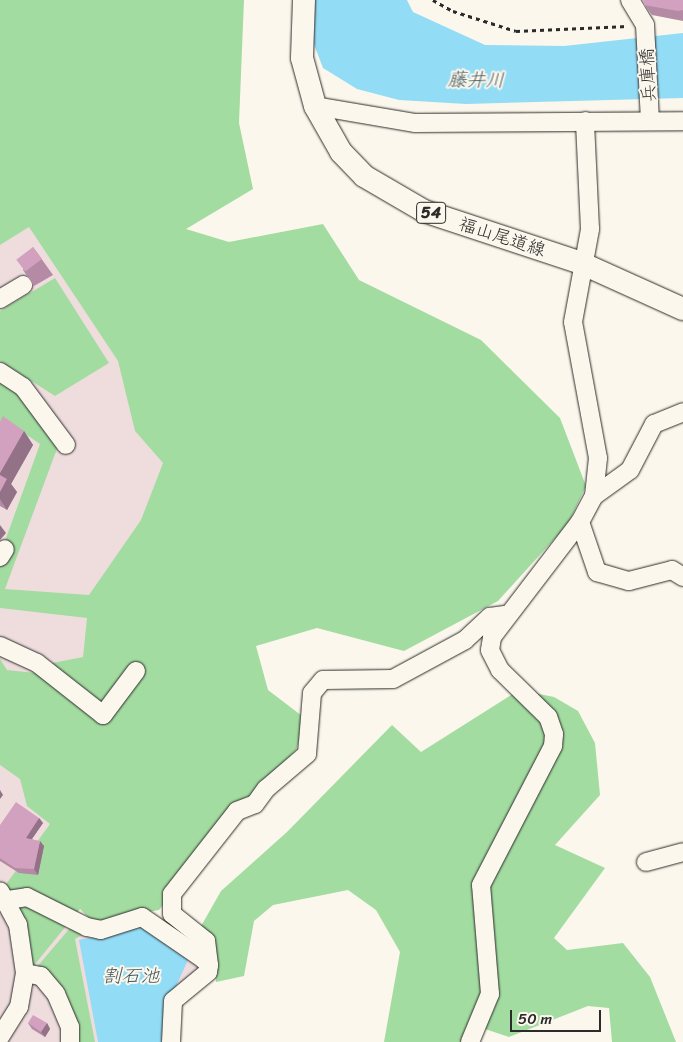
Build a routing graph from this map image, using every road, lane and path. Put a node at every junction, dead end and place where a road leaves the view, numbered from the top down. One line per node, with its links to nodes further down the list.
1 (304, 0): 5 (main road, 福山尾道線 / 54)
2 (433, 0): 4 (path)
3 (630, 0): 4 (street)
4 (645, 32): 6 (street, 兵庫橋)
5 (314, 106): 8 (street); 9 (main road, 福山尾道線 / 54)
6 (650, 116): 7 (street); 8 (street)
7 (683, 120)
8 (585, 121): 9 (street)
9 (581, 263): 12 (main road, 福山尾道線 / 54); 16 (street)
10 (23, 285): 11 (street)
11 (0, 299)
12 (683, 309)
13 (0, 372): 15 (street)
14 (683, 412): 16 (street)
15 (66, 445)
16 (594, 496): 17 (street)
17 (580, 522): 18 (street); 19 (street)
18 (683, 578)
19 (505, 615): 25 (street); 30 (street)
20 (0, 646): 21 (street)
21 (136, 671)
22 (683, 852): 23 (street)
23 (646, 862)
24 (4, 895): 25 (street); 26 (street)
25 (209, 965): 29 (street)
26 (25, 973): 27 (street); 28 (street)
27 (0, 1037)
28 (70, 1042)
29 (171, 1042)
30 (470, 1042)

